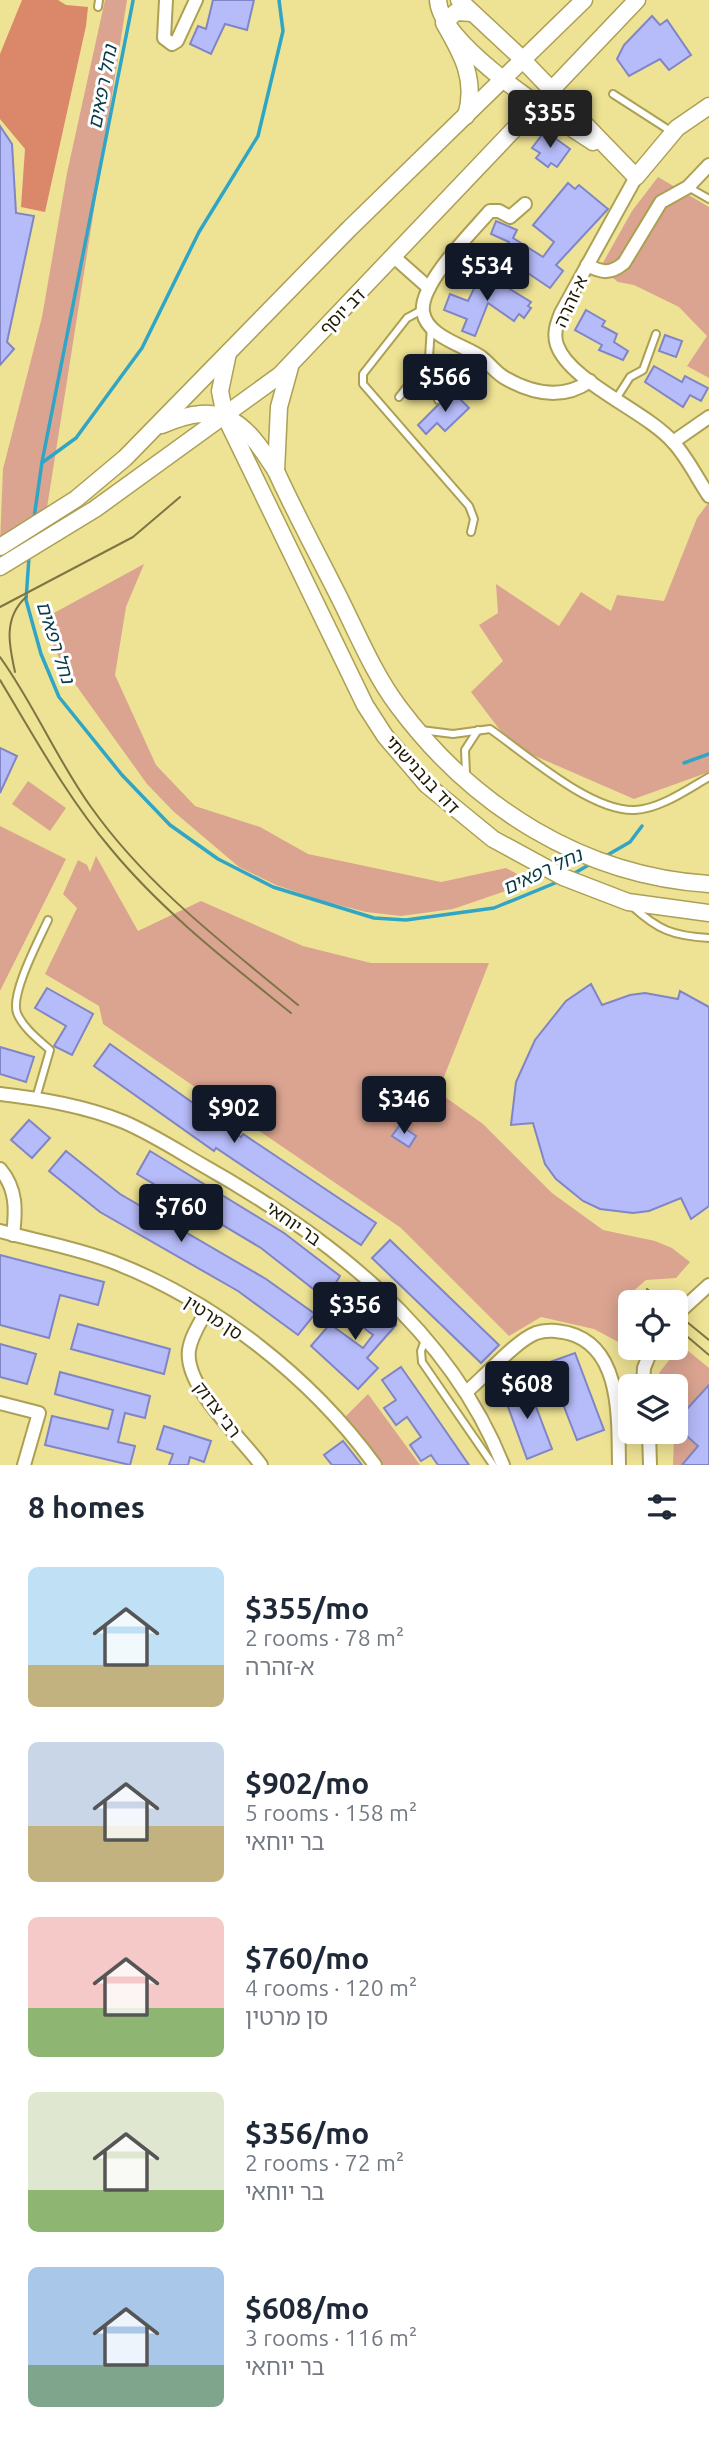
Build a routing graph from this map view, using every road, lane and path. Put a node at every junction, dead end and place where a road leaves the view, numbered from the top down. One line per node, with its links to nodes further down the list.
1 (166, 0): 2 (street)
2 (196, 0)
3 (438, 0): 8 (main road)
4 (459, 0): 7 (main road)
5 (584, 0): 9 (main road)
6 (638, 0): 11 (main road, דב יוסף)
7 (472, 13): 8 (main road); 9 (main road)
8 (444, 23): 10 (main road); 15 (main road)
9 (523, 60): 10 (main road); 11 (main road)
10 (505, 79): 13 (main road); 15 (main road)
11 (551, 91): 13 (main road, דב יוסף); 17 (main road)
12 (613, 94): 16 (lane)
13 (539, 104): 17 (main road); 23 (main road, דב יוסף)
14 (709, 106): 16 (main road, א-זהרה)
15 (466, 118): 29 (main road)
16 (673, 132): 19 (main road, א-זהרה)
17 (612, 155): 19 (main road)
18 (709, 165): 20 (street)
19 (636, 177): 24 (street, א-זהרה)
20 (688, 187): 21 (lane); 24 (street)
21 (709, 199)
22 (525, 204): 25 (street)
23 (394, 257): 25 (street); 31 (main road, דב יוסף)
24 (587, 265): 32 (street, א-זהרה)
25 (429, 288): 26 (street)
26 (422, 310): 27 (street); 33 (lane)
27 (431, 324): 30 (lane); 32 (street)
28 (656, 334): 35 (lane)
29 (228, 353): 38 (main road, דוד בנבנישתי); 40 (main road)
30 (429, 358): 34 (lane); 36 (lane)
31 (290, 365): 38 (main road, דב יוסף); 42 (main road)
32 (590, 381): 35 (street, א-זהרה)
33 (367, 392): 37 (lane); 44 (lane)
34 (399, 397)
35 (615, 399): 41 (street, א-זהרה)
36 (438, 400)
37 (365, 401)
38 (225, 416): 40 (main road); 42 (main road, דוד בנבנישתי); 46 (main road, דב יוסף); 52 (main road, דוד בנבנישתי)
39 (709, 417): 41 (street)
40 (156, 427): 45 (main road)
41 (673, 442): 43 (street, א-זהרה)
42 (276, 471): 47 (main road, דוד בנבנישתי)
43 (709, 496)
44 (471, 533)
45 (0, 547)
46 (0, 566)
47 (416, 729): 48 (lane); 50 (main road, דוד בנבנישתי)
48 (480, 729): 49 (lane); 50 (lane)
49 (709, 777)
50 (472, 786): 51 (main road, דוד בנבנישתי)
51 (709, 884)
52 (628, 902): 53 (main road, דוד בנבנישתי); 55 (lane)
53 (709, 913)
54 (48, 920): 57 (lane)
55 (709, 938)
56 (0, 1094): 57 (street, בר יוחאי)
57 (36, 1098): 65 (street, בר יוחאי)
58 (0, 1169): 59 (street)
59 (6, 1233): 64 (street, סן מרטין)
60 (709, 1285): 62 (street)
61 (709, 1294): 62 (street)
62 (691, 1301): 63 (street)
63 (688, 1304)
64 (206, 1310): 70 (street, רבי צדוק); 71 (street, סן מרטין)
65 (426, 1338): 66 (street, בר יוחאי); 72 (lane)
66 (466, 1392): 73 (street, בר יוחאי); 74 (street)
67 (0, 1403): 69 (street)
68 (649, 1444): 75 (street)
69 (24, 1465)
70 (261, 1465)
71 (375, 1465)
72 (493, 1465)
73 (503, 1465)
74 (619, 1465)
75 (649, 1465)

